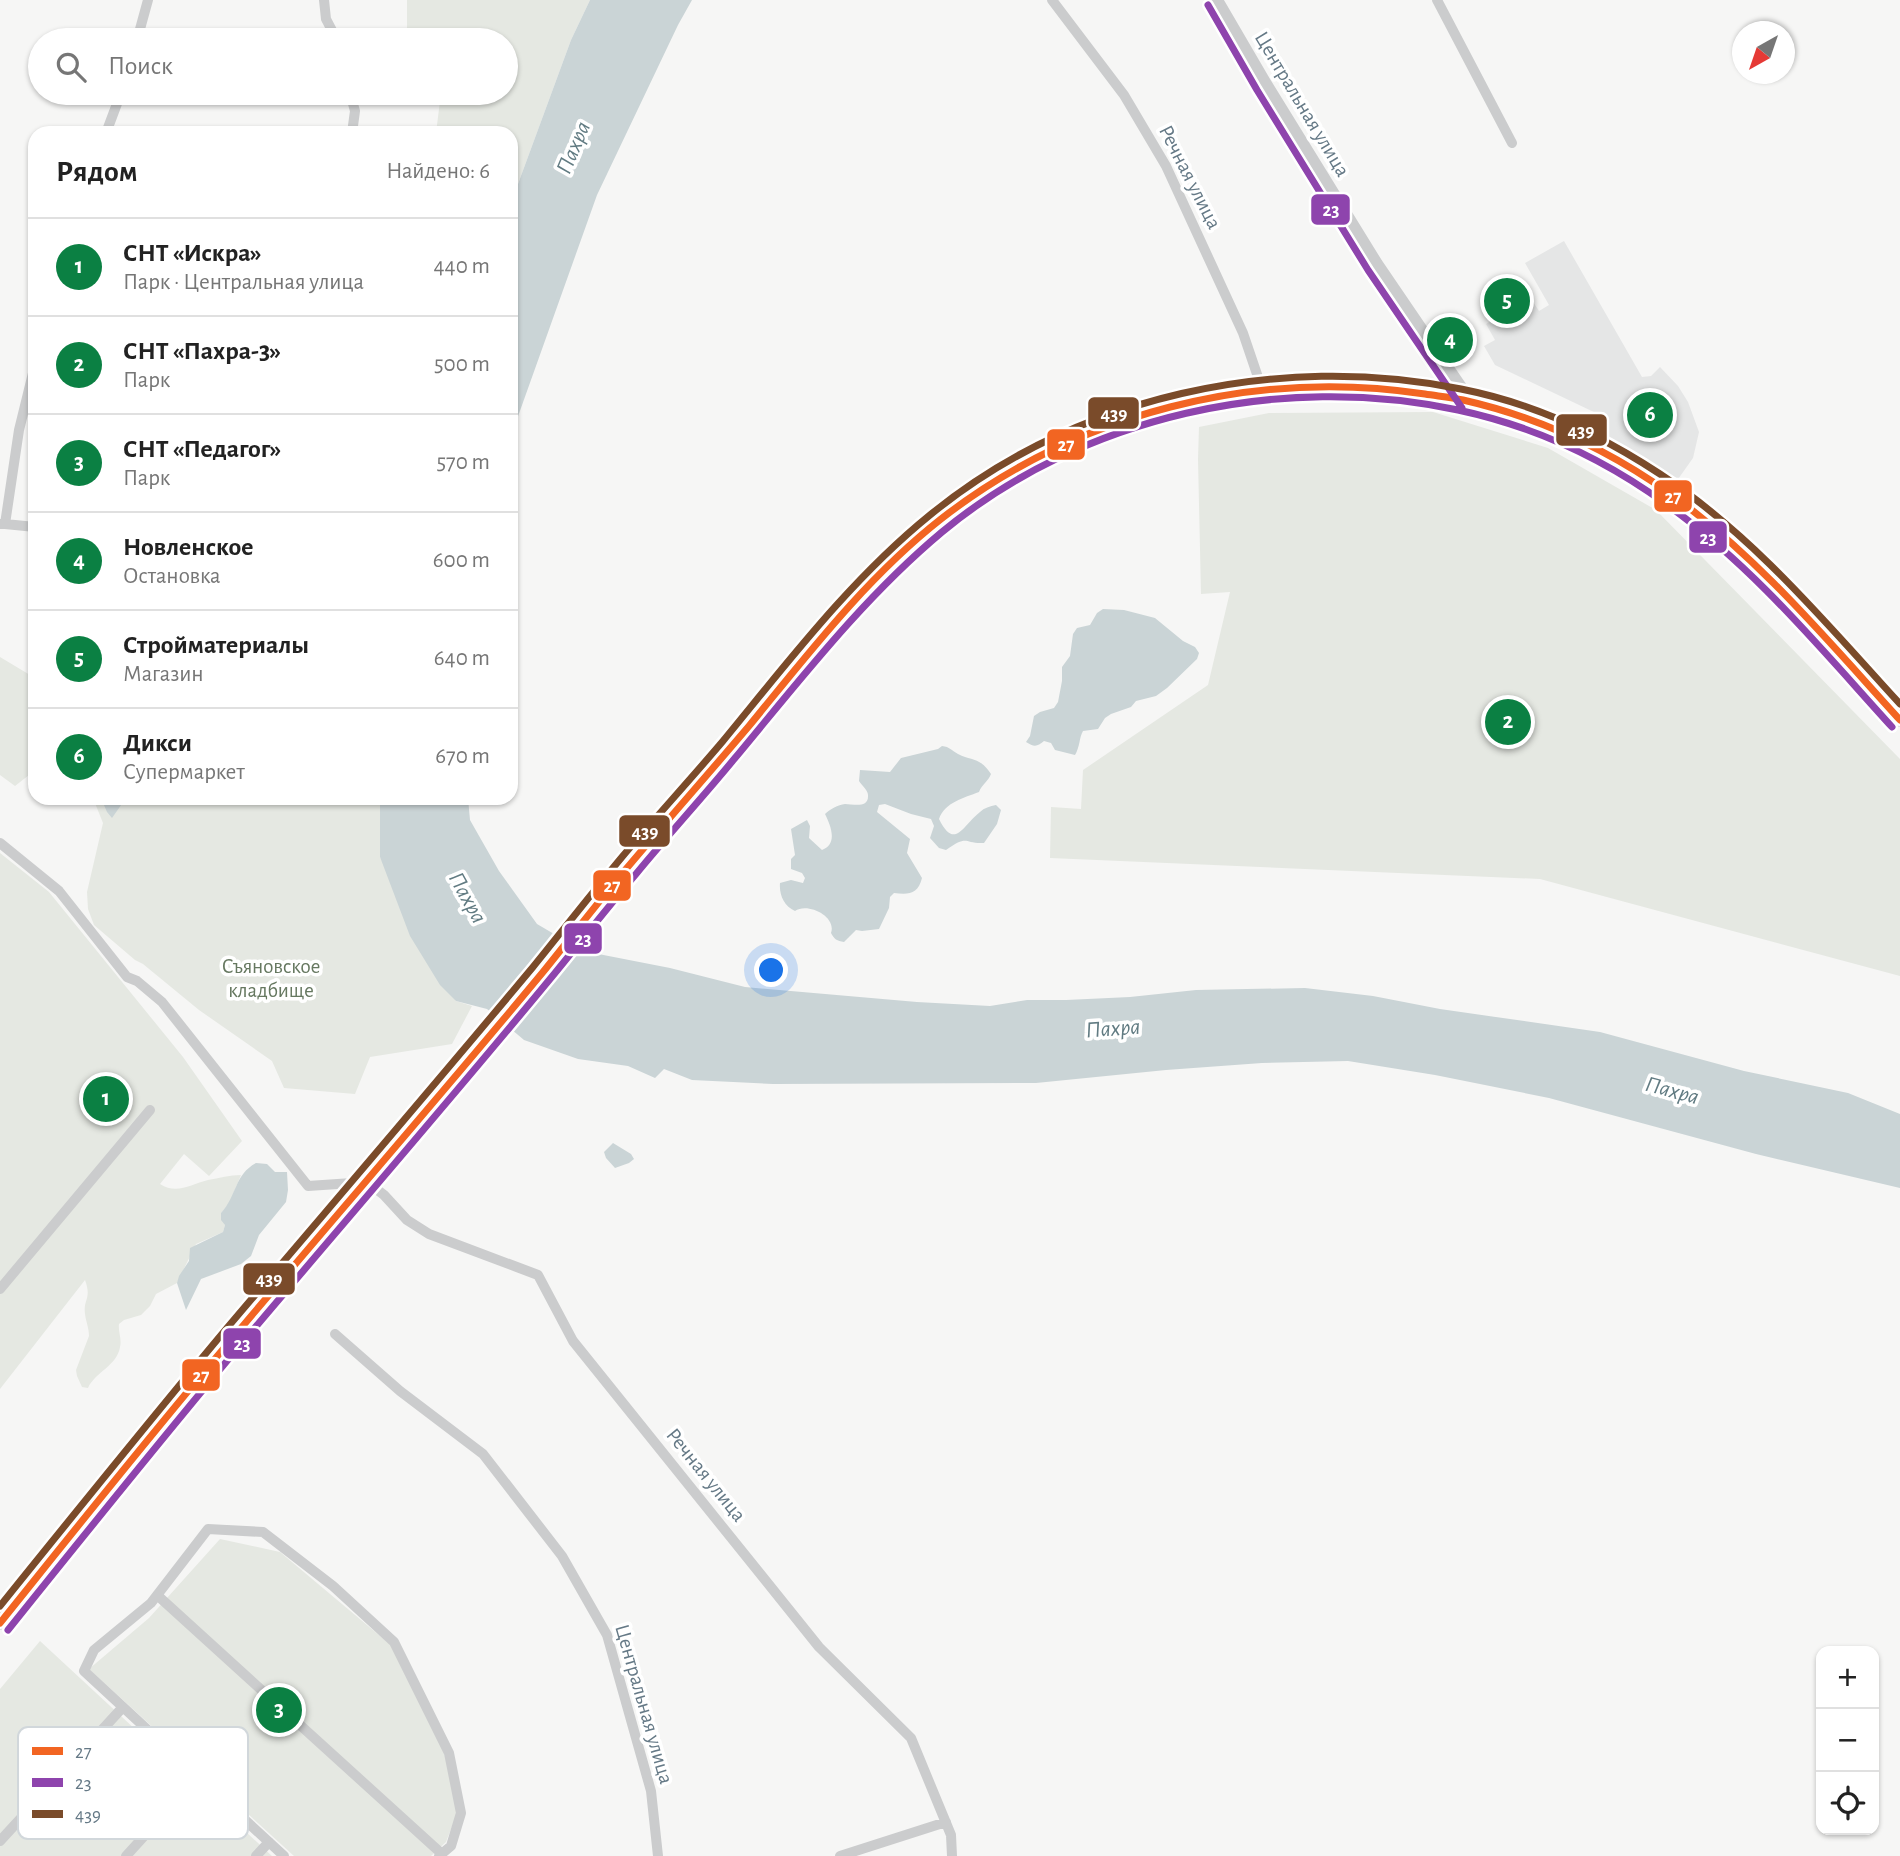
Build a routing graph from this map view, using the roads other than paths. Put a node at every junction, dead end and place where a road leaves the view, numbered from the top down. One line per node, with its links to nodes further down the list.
1 (148, 0): 6 (street)
2 (324, 0): 7 (street)
3 (1052, 0): 13 (street, Речная улица)
4 (1217, 0): 15 (street, Центральная улица)
5 (1437, 0): 12 (street)
6 (140, 28)
7 (331, 28)
8 (116, 105): 10 (street)
9 (353, 105): 11 (street)
10 (109, 126)
11 (353, 126)
12 (1512, 143)
13 (1262, 389): 15 (main road); 21 (main road)
14 (28, 393): 16 (street)
15 (1471, 402): 18 (main road)
16 (2, 524): 17 (street)
17 (28, 526)
18 (1900, 720)
19 (0, 843): 21 (street)
20 (150, 1110): 22 (street)
21 (366, 1182): 25 (main road); 30 (street, Речная улица)
22 (0, 1289)
23 (335, 1334): 39 (street, Центральная улица)
24 (157, 1595): 26 (street); 35 (street); 35 (street)
25 (0, 1623)
26 (123, 1707): 27 (street); 28 (street)
27 (105, 1727)
28 (144, 1727)
29 (18, 1821): 33 (street)
30 (946, 1822): 40 (street); 41 (street, Речная улица)
31 (248, 1823): 34 (street)
32 (141, 1839): 36 (street)
33 (0, 1841)
34 (269, 1842): 37 (street); 38 (street)
35 (441, 1855)
36 (125, 1856)
37 (256, 1856)
38 (284, 1856)
39 (658, 1856)
40 (840, 1856)
41 (952, 1856)

